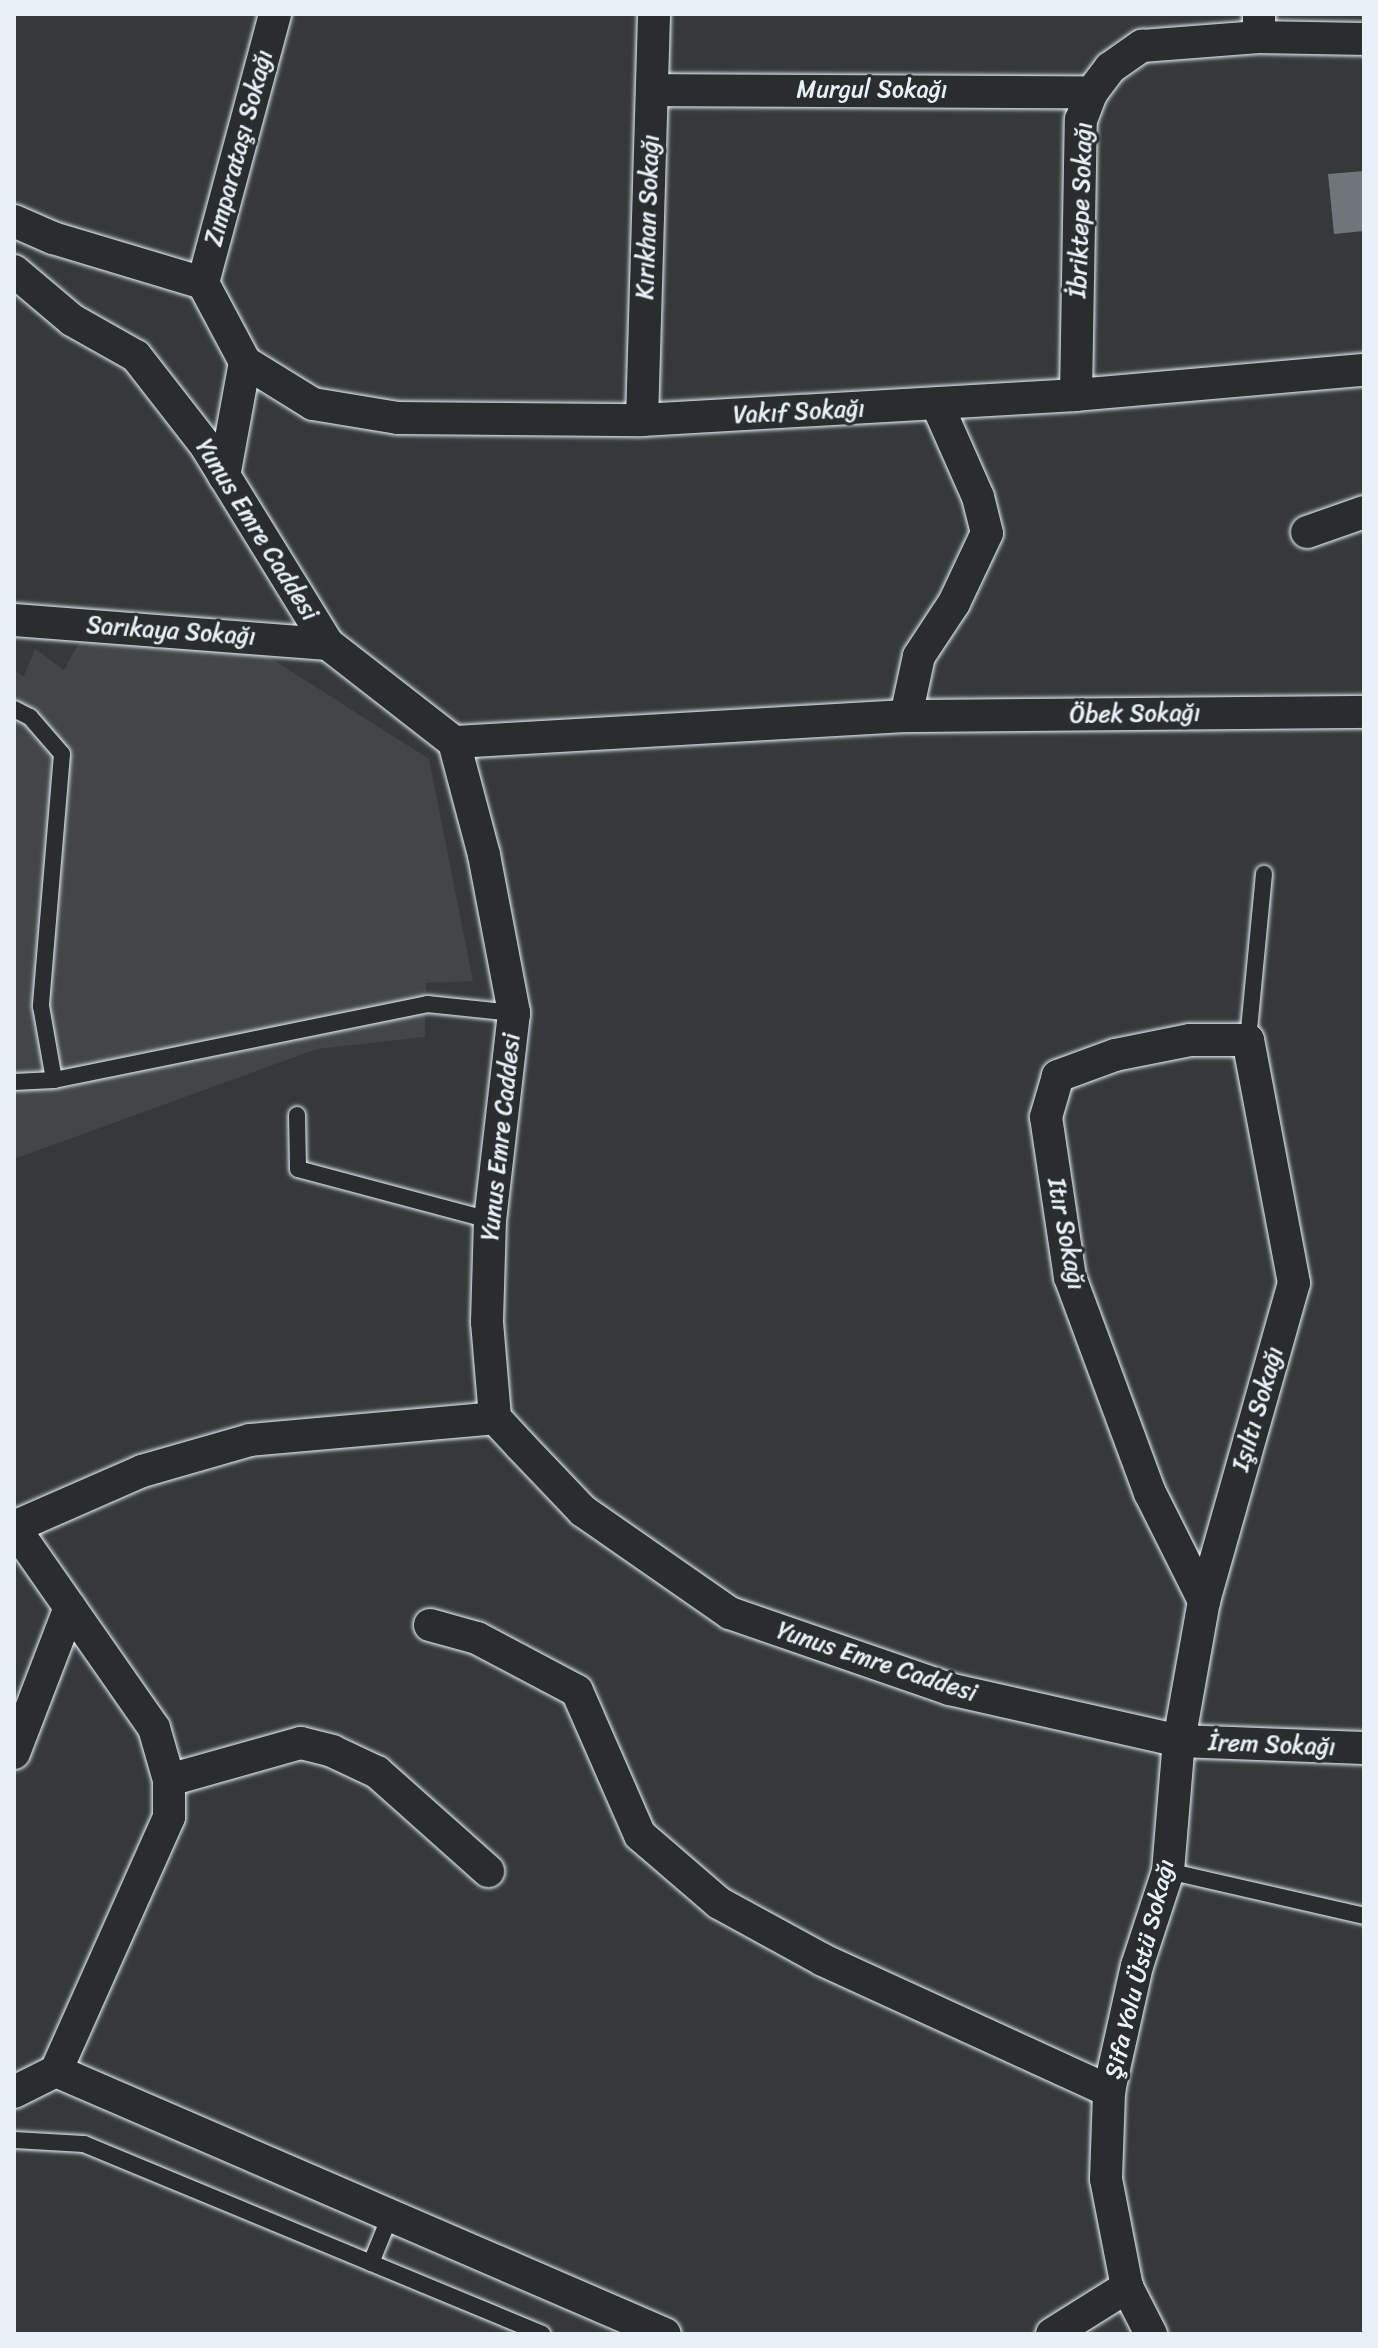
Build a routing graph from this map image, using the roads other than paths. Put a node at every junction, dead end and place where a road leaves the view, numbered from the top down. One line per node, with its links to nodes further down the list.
1 (275, 14): 9 (street, Zımparataşı Sokağı)
2 (654, 14): 5 (street, Kırıkhan Sokağı)
3 (1259, 26): 4 (street, İbriktepe Sokağı); 6 (street, İbriktepe Sokağı)
4 (1364, 39)
5 (652, 90): 6 (street, Murgul Sokağı); 14 (street, Kırıkhan Sokağı)
6 (1092, 92): 12 (street, İbriktepe Sokağı)
7 (14, 221): 9 (street)
8 (14, 271): 15 (street, Yunus Emre Caddesi)
9 (203, 283): 10 (street)
10 (245, 362): 14 (street, Vakıf Sokağı); 15 (street)
11 (1364, 370): 12 (street, Vakıf Sokağı)
12 (1076, 395): 13 (street, Vakıf Sokağı)
13 (937, 404): 14 (street, Vakıf Sokağı); 22 (street)
14 (642, 420)
15 (224, 476): 19 (street, Yunus Emre Caddesi)
16 (1364, 512): 17 (street)
17 (1307, 532)
18 (14, 620): 19 (street, Sarıkaya Sokağı)
19 (328, 644): 23 (street, Yunus Emre Caddesi)
20 (14, 709): 27 (lane)
21 (1364, 712): 22 (street, Öbek Sokağı)
22 (906, 716): 23 (street, Öbek Sokağı)
23 (454, 742): 25 (street, Yunus Emre Caddesi)
24 (1264, 874): 26 (lane)
25 (514, 1013): 27 (lane); 30 (street, Yunus Emre Caddesi)
26 (1248, 1040): 33 (street, Işıltı Sokağı); 33 (street, Itır Sokağı)
27 (54, 1080): 28 (lane)
28 (14, 1082)
29 (297, 1115): 30 (lane)
30 (490, 1220): 31 (street, Yunus Emre Caddesi)
31 (495, 1418): 32 (street); 37 (street, Yunus Emre Caddesi)
32 (14, 1527): 34 (street)
33 (1204, 1601): 37 (street, Işıltı Sokağı)
34 (70, 1607): 36 (street); 39 (street)
35 (430, 1625): 44 (street)
36 (18, 1733)
37 (1179, 1741): 38 (street, İrem Sokağı); 41 (street, Şifa Yolu Üstü Sokağı)
38 (1364, 1748)
39 (169, 1780): 40 (street); 43 (street)
40 (488, 1871)
41 (1168, 1871): 42 (lane); 44 (street, Şifa Yolu Üstü Sokağı)
42 (1364, 1916)
43 (56, 2071): 45 (street); 47 (street)
44 (1109, 2091): 49 (street, Şifa Yolu Üstü Sokağı)
45 (14, 2092)
46 (14, 2140): 48 (lane)
47 (390, 2216): 48 (lane); 51 (street)
48 (371, 2263): 50 (lane)
49 (1127, 2287): 52 (street); 53 (street, Şifa Yolu Üstü Sokağı)
50 (542, 2334)
51 (665, 2334)
52 (1052, 2334)
53 (1151, 2334)

